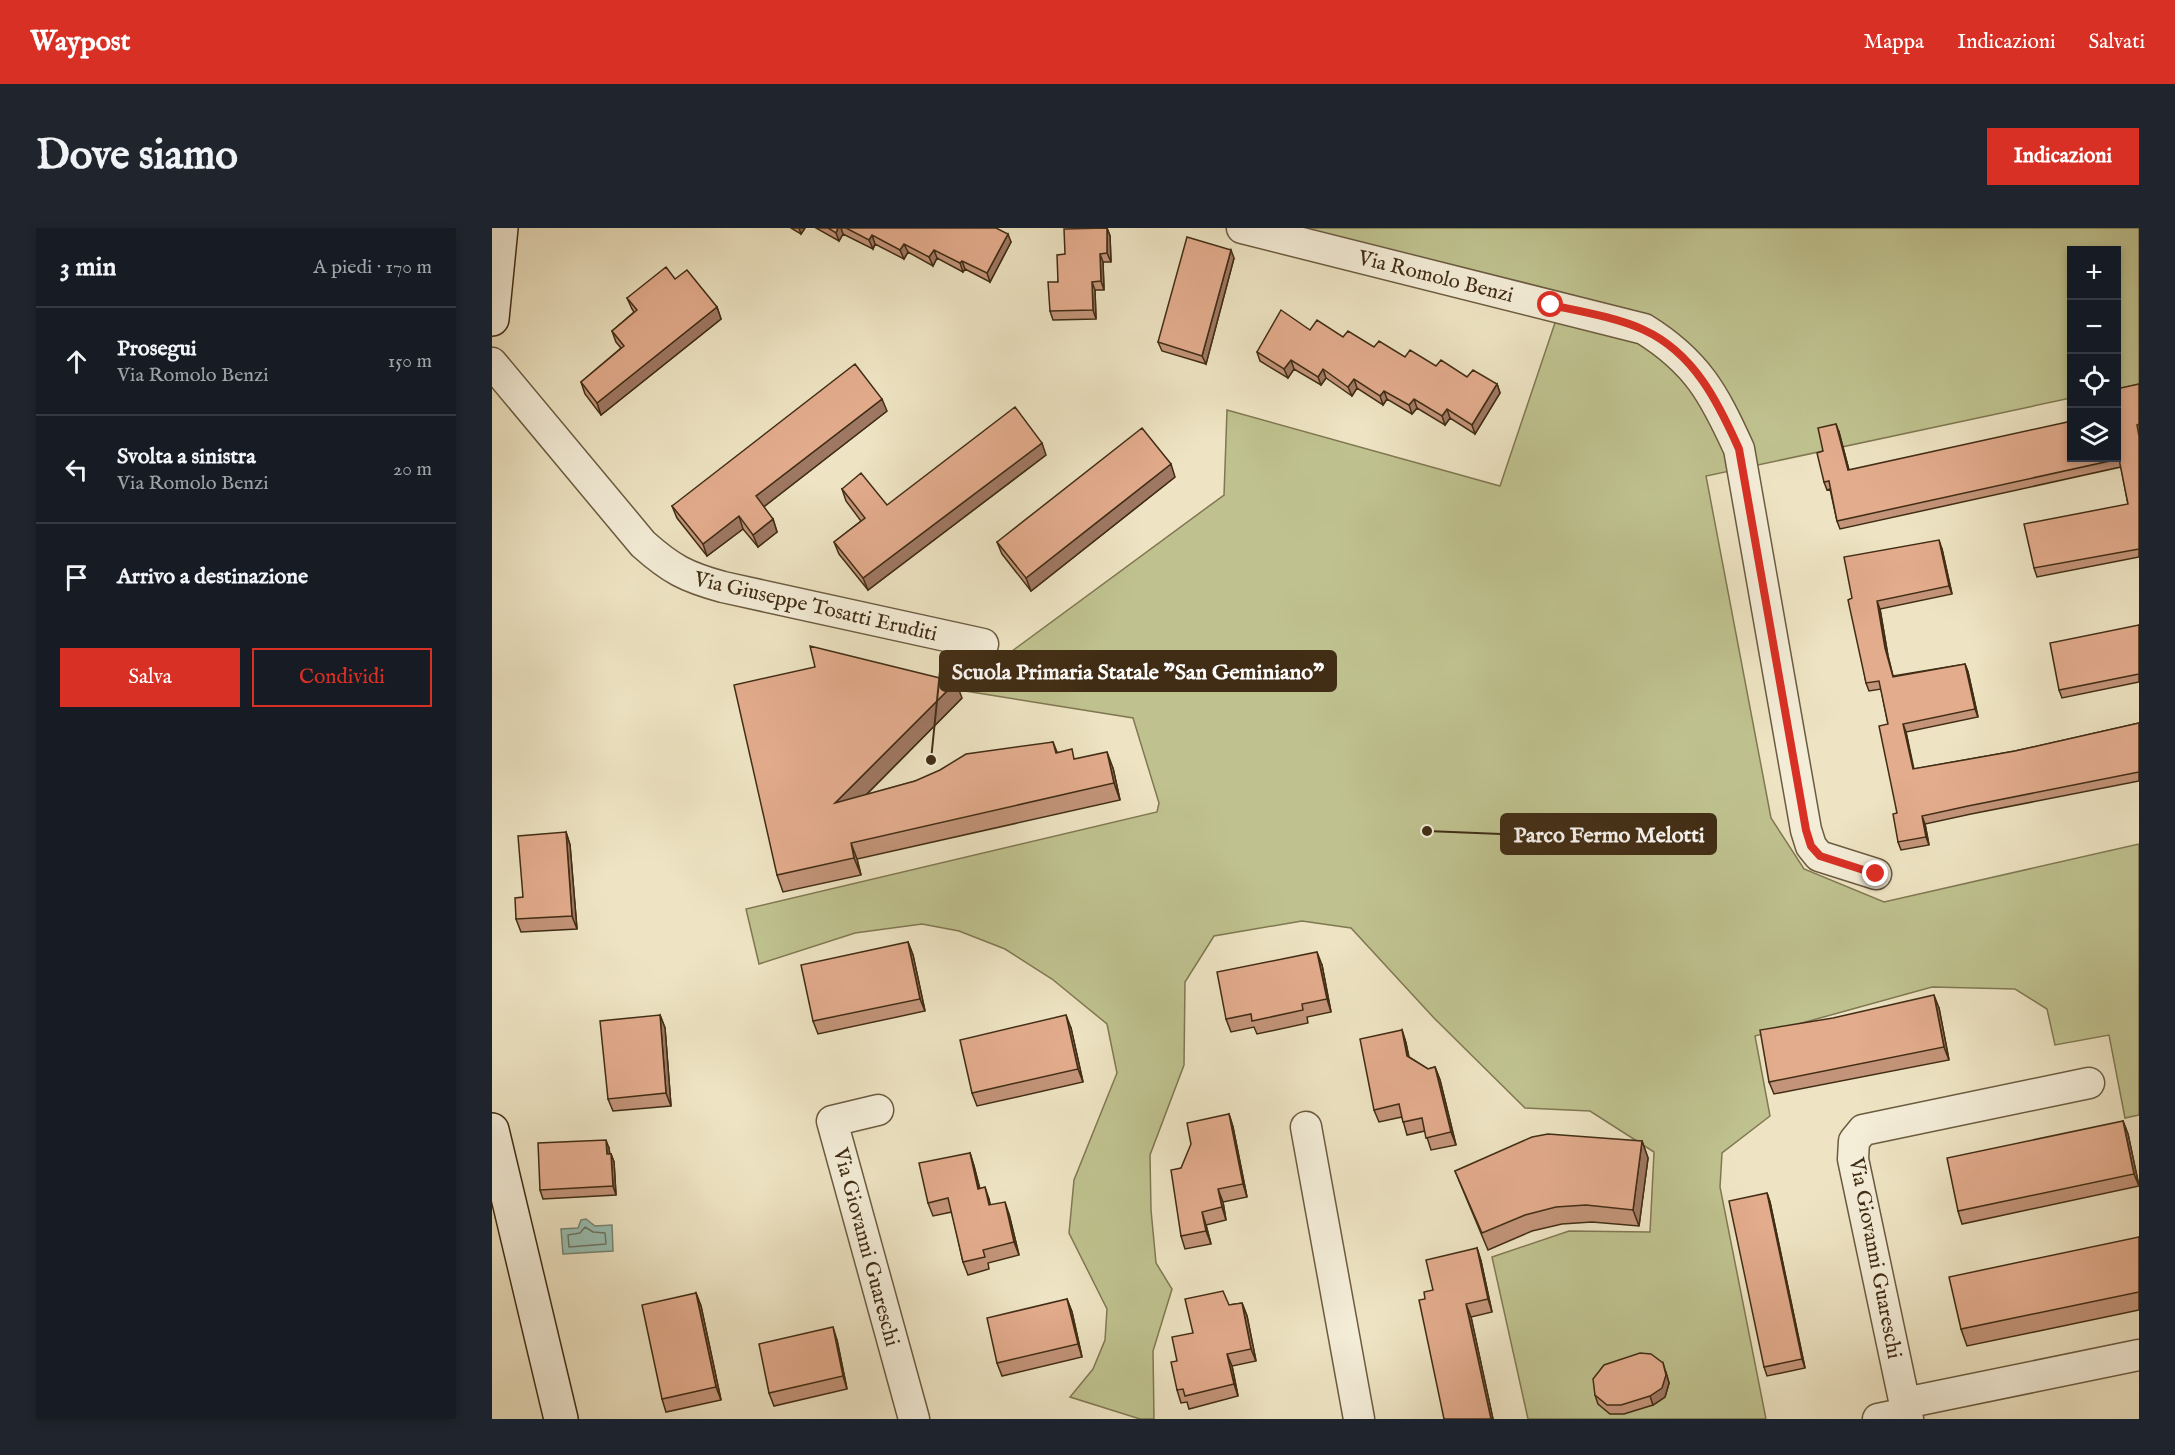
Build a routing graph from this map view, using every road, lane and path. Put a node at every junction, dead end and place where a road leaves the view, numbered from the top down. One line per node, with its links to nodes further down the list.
1 (501, 228): 3 (street)
2 (1242, 228): 6 (street, Via Romolo Benzi)
3 (492, 319)
4 (492, 363): 5 (street, Via Giuseppe Tosatti Eruditi)
5 (983, 644)
6 (1876, 874)
7 (2089, 1083): 12 (street, Via Giovanni Guareschi)
8 (878, 1110): 14 (street, Via Giovanni Guareschi)
9 (1306, 1127): 15 (street)
10 (492, 1130): 13 (street)
11 (2139, 1355): 12 (street)
12 (1907, 1412): 16 (street)
13 (561, 1419)
14 (914, 1419)
15 (1359, 1419)
16 (1878, 1419)

